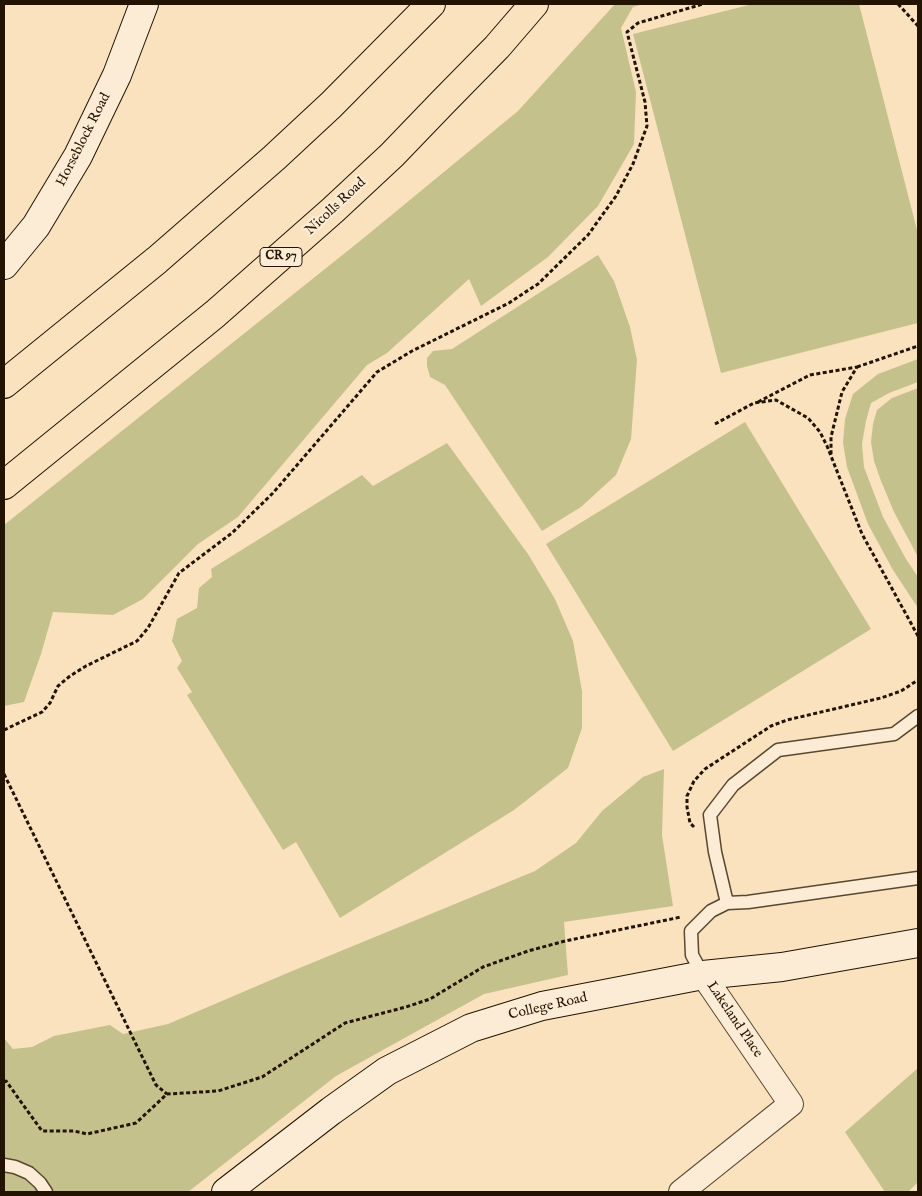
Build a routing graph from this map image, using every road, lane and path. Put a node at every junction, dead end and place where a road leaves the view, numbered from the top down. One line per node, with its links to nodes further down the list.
1 (144, 4): 7 (street, Horseblock Road)
2 (431, 4): 10 (highway)
3 (534, 4): 14 (highway, Nicolls Road / CR 97)
4 (703, 4): 19 (path)
5 (898, 4): 6 (path)
6 (918, 26)
7 (4, 265)
8 (918, 346): 9 (path)
9 (857, 367): 11 (path); 13 (path)
10 (4, 384)
11 (754, 403): 12 (path); 13 (path)
12 (715, 424)
13 (831, 458): 15 (path)
14 (4, 485)
15 (918, 636)
16 (918, 680): 17 (path)
17 (881, 698)
18 (918, 716): 22 (lane)
19 (4, 730)
20 (4, 774): 27 (path)
21 (918, 878): 22 (lane)
22 (727, 903): 23 (lane)
23 (711, 911): 25 (lane, Lakeland Place); 27 (path)
24 (918, 943): 25 (street, College Road)
25 (703, 975): 30 (street, College Road); 31 (street, Lakeland Place)
26 (4, 1082): 27 (path)
27 (166, 1094)
28 (4, 1165): 29 (lane)
29 (46, 1192)
30 (226, 1192)
31 (681, 1192)

